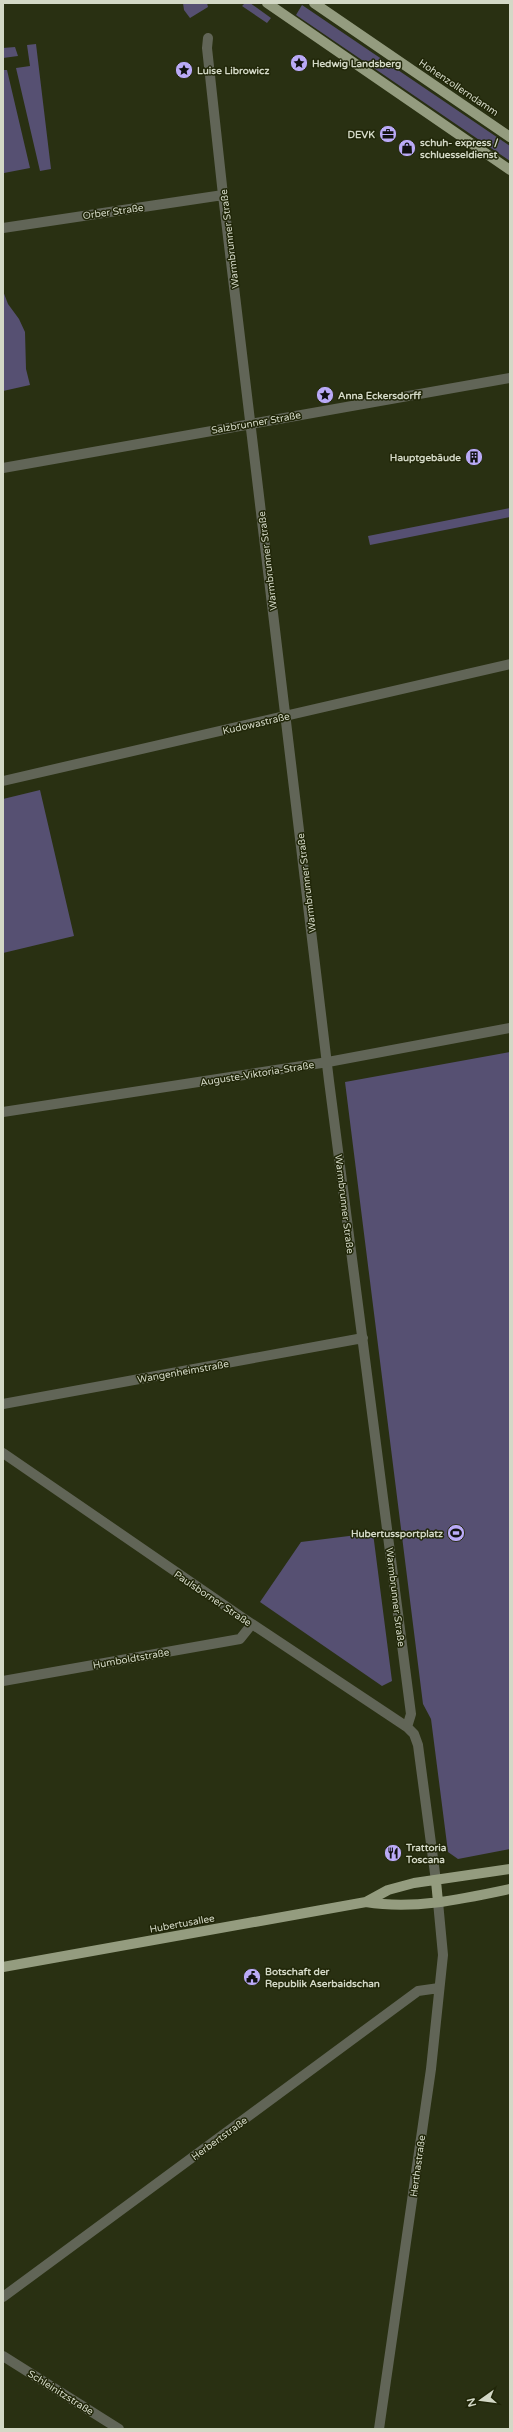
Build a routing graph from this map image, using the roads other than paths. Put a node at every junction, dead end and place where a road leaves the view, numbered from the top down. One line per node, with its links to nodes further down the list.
1 (267, 3): 5 (main road)
2 (314, 3): 4 (main road, Hohenzollerndamm)
3 (208, 38): 6 (street, Warmbrunner Straße)
4 (510, 137)
5 (510, 170)
6 (223, 195): 7 (street, Orber Straße); 9 (street, Warmbrunner Straße)
7 (3, 228)
8 (510, 378): 9 (street, Salzbrunner Straße)
9 (250, 423): 10 (street, Salzbrunner Straße); 12 (street, Warmbrunner Straße)
10 (3, 468)
11 (510, 664): 12 (street, Kudowastraße)
12 (286, 716): 13 (street, Kudowastraße); 15 (street, Warmbrunner Straße)
13 (3, 781)
14 (510, 1028): 15 (street, Auguste-Viktoria-Straße)
15 (328, 1062): 16 (street, Auguste-Viktoria-Straße); 17 (street, Warmbrunner Straße)
16 (3, 1112)
17 (363, 1338): 18 (street, Wangenheimstraße); 22 (street, Warmbrunner Straße)
18 (3, 1404)
19 (3, 1453): 20 (street, Paulsborner Straße)
20 (252, 1624): 21 (street, Humboldtstraße); 22 (street, Paulsborner Straße)
21 (3, 1681)
22 (407, 1727): 24 (street, Paulsborner Straße)
23 (510, 1869): 24 (main road, Hubertusallee)
24 (436, 1881): 26 (main road, Hubertusallee); 27 (main road)
25 (510, 1889): 27 (main road, Hubertusallee)
26 (366, 1902): 27 (main road, Hubertusallee); 28 (main road, Hubertusallee)
27 (438, 1902): 29 (street, Herthastraße)
28 (3, 1967)
29 (439, 1988): 30 (street, Herbertstraße); 33 (street, Herthastraße)
30 (3, 2297)
31 (3, 2356): 32 (street, Schleinitzstraße)
32 (120, 2429)
33 (379, 2429)

